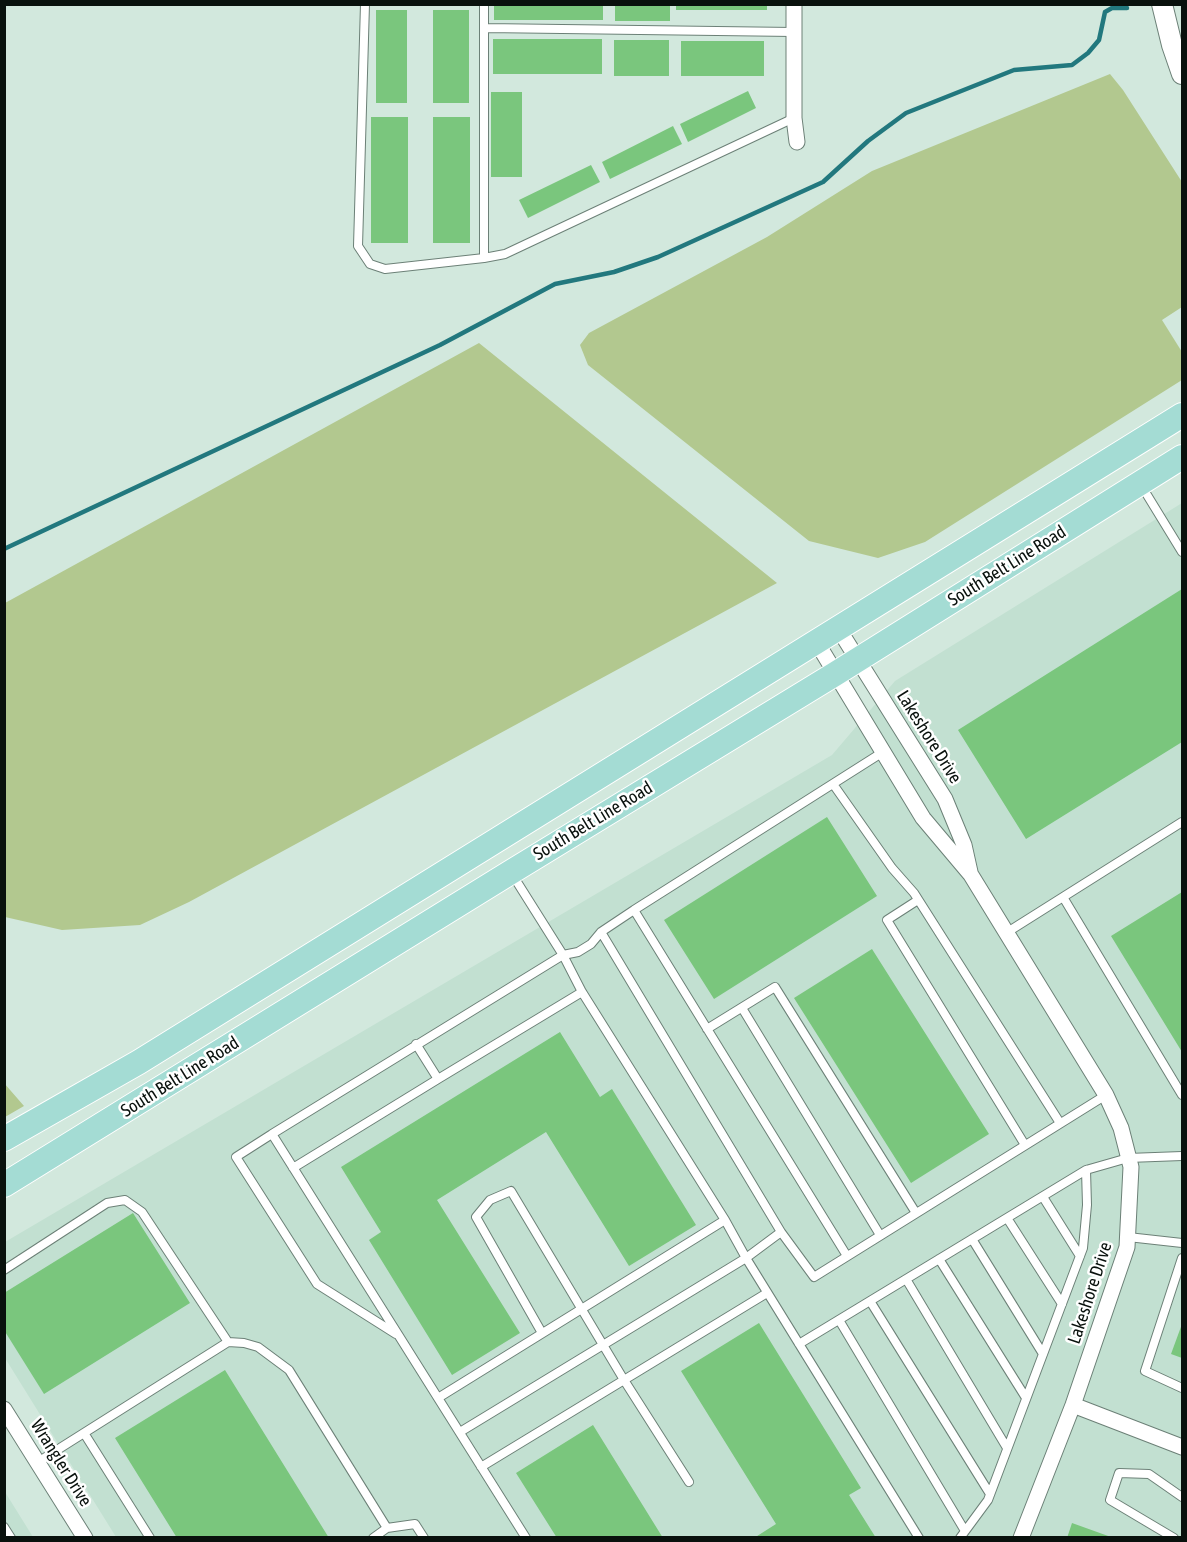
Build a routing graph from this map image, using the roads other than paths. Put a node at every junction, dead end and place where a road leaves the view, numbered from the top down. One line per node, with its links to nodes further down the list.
1 (365, 4): 10 (lane)
2 (484, 4): 5 (lane)
3 (794, 4): 6 (street)
4 (1162, 4): 7 (street)
5 (485, 28): 6 (lane); 10 (lane)
6 (794, 32): 8 (street)
7 (1182, 74)
8 (794, 118): 9 (street); 10 (lane)
9 (797, 142)
10 (483, 258)
11 (1182, 416): 15 (main road, South Belt Line Road)
12 (1182, 457): 13 (main road, South Belt Line Road)
13 (1140, 483): 14 (lane); 17 (main road, South Belt Line Road)
14 (1182, 552)
15 (838, 628): 16 (main road, South Belt Line Road); 17 (street, Lakeshore Drive)
16 (816, 641): 18 (street, Lakeshore Drive); 22 (main road, South Belt Line Road)
17 (857, 660): 18 (main road, South Belt Line Road); 24 (street, Lakeshore Drive)
18 (835, 674): 19 (street, Lakeshore Drive); 23 (main road, South Belt Line Road)
19 (883, 752): 20 (lane); 24 (street, Lakeshore Drive)
20 (833, 784): 26 (lane); 27 (lane)
21 (1182, 822): 25 (lane)
22 (493, 842): 23 (main road); 40 (main road, South Belt Line Road)
23 (511, 872): 30 (lane); 46 (main road, South Belt Line Road)
24 (971, 875): 29 (street, Lakeshore Drive)
25 (1063, 897): 29 (lane); 37 (lane)
26 (918, 900): 38 (lane); 41 (lane)
27 (634, 910): 28 (lane); 33 (lane)
28 (601, 932): 30 (lane); 51 (lane)
29 (1006, 933): 36 (street, Lakeshore Drive)
30 (563, 955): 31 (lane); 34 (lane)
31 (582, 992): 35 (lane); 50 (lane)
32 (741, 1008): 33 (lane); 48 (lane); 52 (lane)
33 (707, 1029): 57 (lane)
34 (416, 1044): 35 (lane); 39 (lane)
35 (438, 1079): 44 (lane)
36 (1106, 1095): 38 (lane); 43 (street, Lakeshore Drive)
37 (1182, 1095)
38 (1060, 1123): 41 (lane)
39 (272, 1134): 44 (lane); 69 (lane)
40 (4, 1139)
41 (1025, 1145): 48 (lane)
42 (1182, 1156): 43 (lane)
43 (1128, 1158): 45 (lane); 53 (street, Lakeshore Drive)
44 (293, 1168): 69 (lane)
45 (1086, 1170): 47 (lane); 56 (lane)
46 (4, 1185)
47 (1043, 1197): 49 (lane); 56 (lane)
48 (916, 1213): 52 (lane)
49 (1007, 1218): 54 (lane); 65 (lane)
50 (724, 1220): 58 (lane); 66 (lane)
51 (782, 1232): 57 (lane); 58 (lane)
52 (880, 1235): 57 (lane)
53 (1128, 1237): 55 (lane); 78 (street, Lakeshore Drive)
54 (972, 1239): 60 (lane); 73 (lane)
55 (1182, 1243)
56 (1080, 1256): 65 (lane)
57 (847, 1257)
58 (746, 1258): 63 (lane); 71 (lane)
59 (1182, 1258): 75 (lane)
60 (939, 1259): 62 (lane); 77 (lane)
61 (4, 1270): 70 (lane)
62 (906, 1279): 64 (lane); 83 (lane)
63 (767, 1293): 72 (lane); 74 (lane)
64 (870, 1301): 67 (lane); 87 (lane)
65 (1062, 1304): 73 (lane)
66 (582, 1308): 68 (lane); 68 (lane); 71 (lane)
67 (839, 1320): 72 (lane); 91 (lane)
68 (542, 1333): 76 (lane)
69 (399, 1337): 76 (lane)
70 (228, 1342): 81 (lane); 90 (lane)
71 (604, 1344): 74 (lane); 80 (lane)
72 (799, 1344): 98 (lane)
73 (1043, 1354): 77 (lane)
74 (624, 1380): 85 (lane); 86 (lane)
75 (1182, 1388)
76 (438, 1398): 80 (lane)
77 (1026, 1398): 83 (lane)
78 (1073, 1405): 82 (street); 99 (street, Lakeshore Drive)
79 (4, 1409): 84 (street, Wrangler Drive)
80 (460, 1432): 85 (lane)
81 (84, 1433): 84 (lane); 94 (lane)
82 (1182, 1447)
83 (1007, 1448): 87 (lane)
84 (38, 1462): 93 (street, Wrangler Drive)
85 (481, 1467): 97 (lane)
86 (689, 1482)
87 (990, 1494): 91 (lane)
88 (1182, 1497): 100 (lane)
89 (4, 1527): 92 (lane)
90 (387, 1528): 95 (lane); 96 (lane)
91 (962, 1534)
92 (11, 1538)
93 (85, 1538)
94 (150, 1538)
95 (373, 1538)
96 (424, 1538)
97 (526, 1538)
98 (919, 1538)
99 (1021, 1538)
100 (1174, 1538)

